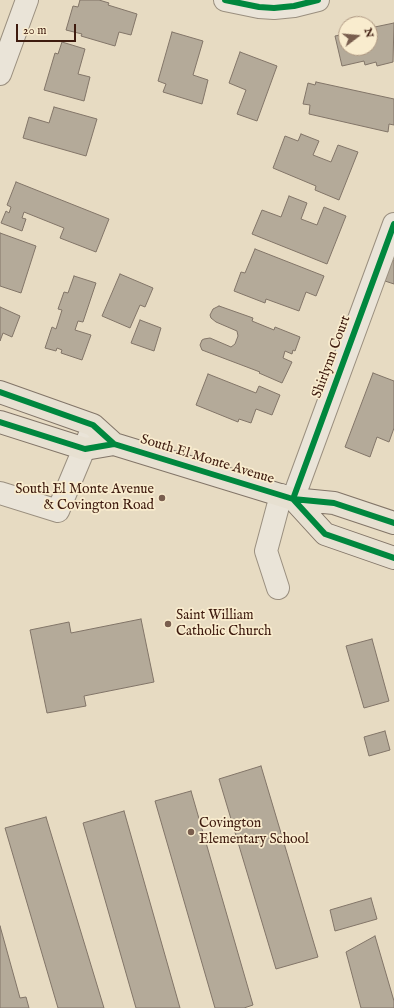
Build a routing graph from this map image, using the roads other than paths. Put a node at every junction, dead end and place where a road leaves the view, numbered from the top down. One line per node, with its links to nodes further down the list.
1 (27, 0): 4 (street)
2 (225, 0): 3 (street)
3 (318, 0)
4 (0, 74)
5 (394, 224): 12 (street, Shirlynn Court)
6 (0, 392): 8 (main road, South El Monte Avenue)
7 (0, 422): 10 (main road, South El Monte Avenue)
8 (93, 425): 9 (main road, South El Monte Avenue); 10 (street)
9 (114, 444): 10 (main road, South El Monte Avenue); 12 (main road, South El Monte Avenue)
10 (85, 449): 11 (street)
11 (0, 493)
12 (287, 497): 13 (main road, South El Monte Avenue); 14 (main road); 15 (street, Shirlynn Court)
13 (394, 523)
14 (394, 558)
15 (278, 588)

